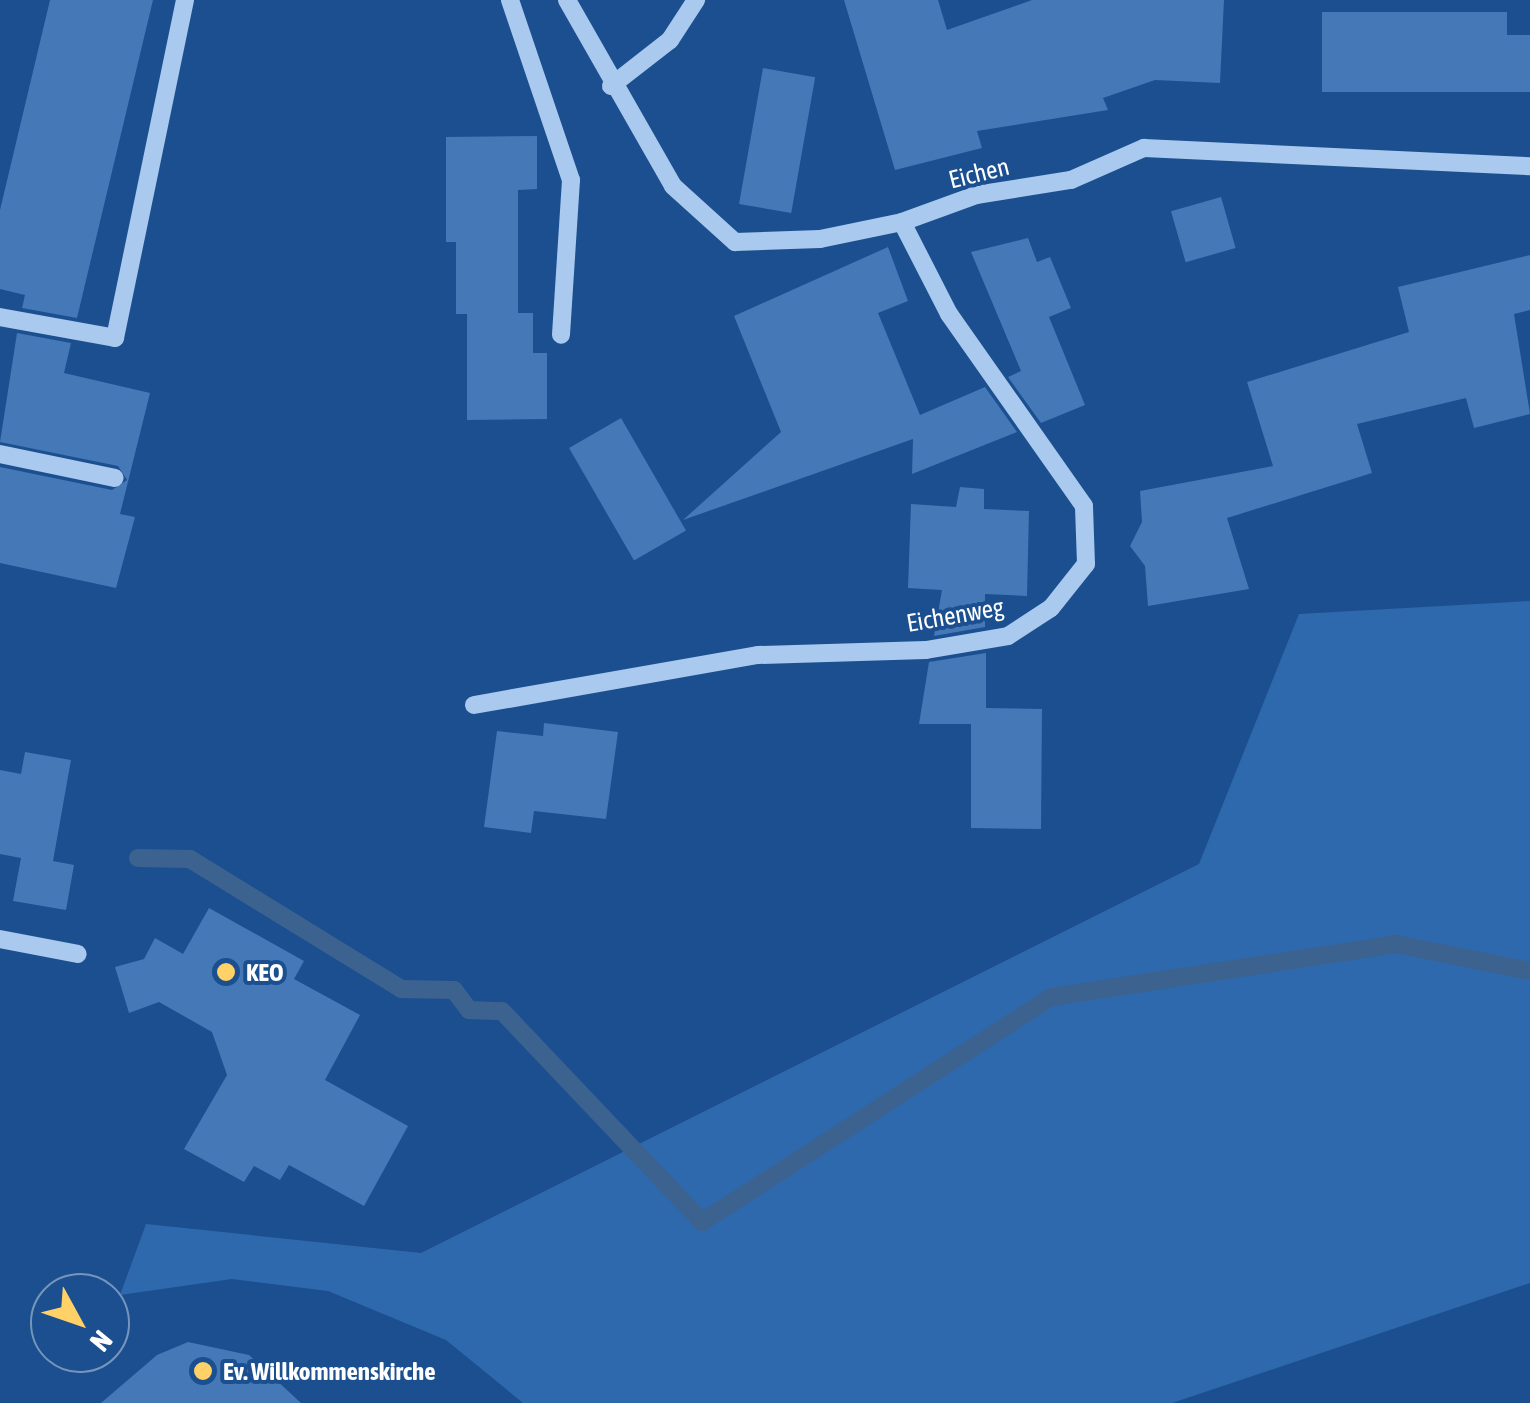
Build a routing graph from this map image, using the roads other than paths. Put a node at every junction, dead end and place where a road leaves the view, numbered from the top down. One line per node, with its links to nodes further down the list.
1 (186, 0): 8 (street)
2 (510, 0): 9 (street)
3 (567, 0): 5 (street, Eichen)
4 (696, 0): 5 (street)
5 (611, 86): 7 (street, Eichen)
6 (1530, 166): 7 (street, Eichen)
7 (902, 222): 12 (street, Eichenweg)
8 (0, 317)
9 (561, 335)
10 (0, 454): 11 (street)
11 (116, 478)
12 (474, 705)
13 (0, 939): 14 (street)
14 (78, 954)

